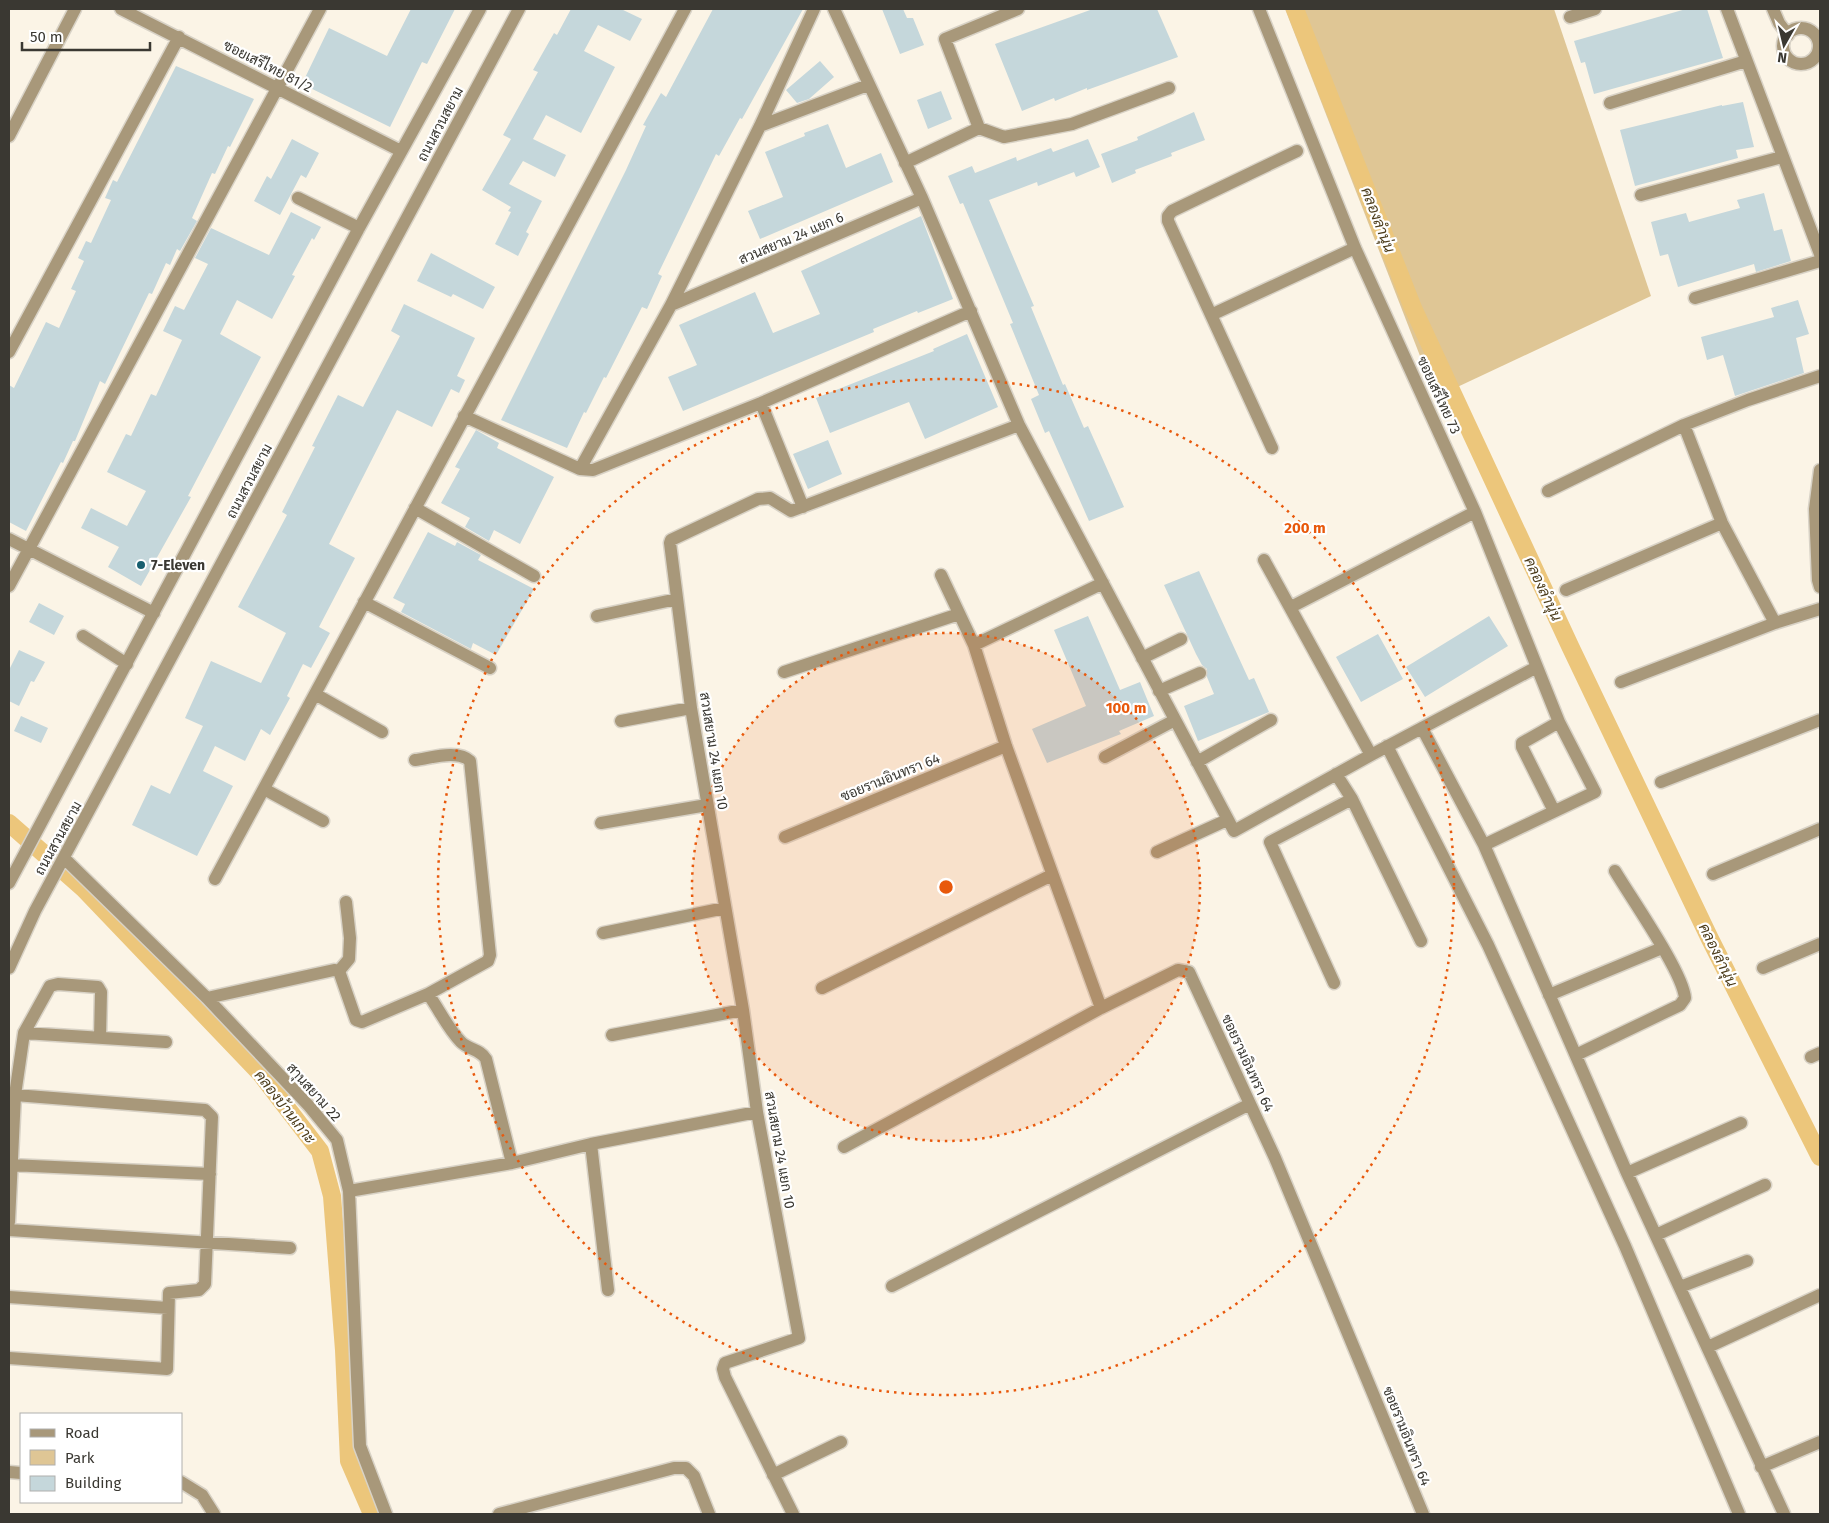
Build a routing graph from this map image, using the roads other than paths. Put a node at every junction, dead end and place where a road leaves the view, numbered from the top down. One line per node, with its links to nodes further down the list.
1 (75, 9): 25 (street)
2 (121, 9): 16 (street, ซอยเสรีไทย 81/2)
3 (320, 9): 20 (street)
4 (480, 9): 26 (street, ถนนสวนสยาม)
5 (519, 9): 112 (street, ถนนสวนสยาม)
6 (685, 9): 44 (street)
7 (814, 9): 23 (street)
8 (834, 9): 19 (street)
9 (1018, 9): 24 (street)
10 (1259, 9): 34 (street, ซอยเสรีไทย 73)
11 (1596, 9): 14 (street)
12 (1727, 9): 18 (street)
13 (1773, 9): 15 (street)
14 (1570, 17)
15 (1788, 35): 17 (street); 17 (street)
16 (179, 37): 20 (street, ซอยเสรีไทย 81/2); 41 (street)
17 (1819, 51)
18 (1746, 61): 22 (street); 28 (street)
19 (868, 85): 23 (street); 29 (street)
20 (278, 88): 26 (street, ซอยเสรีไทย 81/2); 57 (street)
21 (1169, 88): 24 (street)
22 (1610, 102)
23 (760, 126): 38 (street)
24 (979, 128): 29 (street)
25 (9, 136)
26 (401, 151): 33 (street, ถนนสวนสยาม)
27 (1297, 151): 40 (street)
28 (1782, 156): 30 (street); 35 (street)
29 (905, 163): 32 (street)
30 (1642, 195)
31 (298, 198): 33 (street)
32 (922, 198): 38 (street, สวนสยาม 24 แยก 6); 39 (street)
33 (359, 228): 69 (street, ถนนสวนสยาม)
34 (1355, 248): 40 (street); 54 (street, ซอยเสรีไทย 73)
35 (1820, 254)
36 (1820, 262): 37 (street)
37 (1694, 298)
38 (671, 305): 48 (street)
39 (972, 311): 43 (street); 45 (street)
40 (1211, 316): 47 (street)
41 (9, 352)
42 (1820, 376): 46 (street)
43 (761, 403): 48 (street); 51 (street)
44 (464, 416): 48 (street); 52 (street)
45 (1019, 425): 51 (street, สวนสยาม 24 แยก 10); 61 (street)
46 (1684, 425): 50 (street); 55 (street)
47 (1272, 448)
48 (580, 469)
49 (1820, 470): 53 (street)
50 (1548, 491)
51 (804, 507): 65 (street, สวนสยาม 24 แยก 10)
52 (415, 508): 60 (street); 66 (street)
53 (1818, 508): 63 (street)
54 (1475, 512): 67 (street); 78 (street, ซอยเสรีไทย 73)
55 (1722, 523): 64 (street); 72 (street)
56 (9, 539): 57 (street)
57 (29, 550): 62 (street); 69 (street)
58 (1264, 560): 67 (street)
59 (941, 575): 70 (street)
60 (534, 576)
61 (1103, 583): 75 (street); 76 (street)
62 (9, 586)
63 (1820, 587)
64 (1566, 590)
65 (677, 599): 71 (street); 85 (street, สวนสยาม 24 แยก 10)
66 (364, 602): 79 (street); 84 (street)
67 (1290, 607): 95 (street)
68 (1820, 609): 72 (street)
69 (154, 613): 77 (street, ถนนสวนสยาม)
70 (959, 614): 75 (street); 80 (street)
71 (597, 616)
72 (1775, 623): 82 (street)
73 (84, 636): 77 (street)
74 (1181, 639): 76 (street)
75 (974, 644): 93 (street)
76 (1142, 658): 83 (street)
77 (127, 664): 117 (street, ถนนสวนสยาม)
78 (1537, 667): 90 (street, ซอยเสรีไทย 73); 91 (street)
79 (490, 668)
80 (784, 672)
81 (1200, 673): 83 (street)
82 (1621, 682)
83 (1159, 691): 86 (street)
84 (315, 694): 92 (street); 101 (street)
85 (691, 708): 89 (street); 103 (street, สวนสยาม 24 แยก 10)
86 (1175, 720): 96 (street); 98 (street)
87 (1272, 720): 98 (street)
88 (1820, 720): 100 (street)
89 (621, 721)
90 (1559, 722): 104 (street); 104 (street, ซอยเสรีไทย 73)
91 (1422, 728): 94 (street); 110 (street)
92 (382, 732)
93 (1006, 746): 109 (street, ซอยรามอินทรา 64); 115 (street)
94 (1387, 746): 95 (street); 177 (street)
95 (1371, 755): 99 (street)
96 (1105, 757)
97 (415, 760): 129 (street)
98 (1197, 762): 105 (street)
99 (1336, 774): 102 (street); 105 (street)
100 (1662, 782)
101 (264, 789): 106 (street); 116 (street)
102 (1352, 799): 121 (street); 127 (street)
103 (707, 805): 107 (street); 119 (street, สวนสยาม 24 แยก 10)
104 (1554, 811): 110 (street)
105 (1227, 820): 111 (street)
106 (323, 821)
107 (601, 823)
108 (1820, 829): 114 (street)
109 (785, 837)
110 (1484, 845): 130 (street)
111 (1157, 852)
112 (64, 858): 124 (street, ถนนสวนสยาม); 131 (street, สาุนสยาม 22)
113 (1615, 871): 123 (street)
114 (1713, 874)
115 (1052, 875): 128 (street); 132 (street)
116 (215, 879)
117 (9, 883)
118 (346, 902): 126 (street)
119 (725, 908): 120 (street); 133 (street, สวนสยาม 24 แยก 10)
120 (602, 933)
121 (1421, 941)
122 (1820, 944): 125 (street)
123 (1662, 948): 130 (street); 138 (street)
124 (9, 968)
125 (1763, 968)
126 (339, 971): 129 (street); 131 (street)
127 (1334, 983)
128 (822, 988)
129 (428, 994): 145 (street)
130 (1549, 995): 138 (street)
131 (207, 998): 150 (street, สาุนสยาม 22)
132 (1101, 1008): 140 (street, ซอยรามอินทรา 64); 144 (street)
133 (743, 1010): 135 (street); 141 (street, สวนสยาม 24 แยก 10)
134 (24, 1033): 136 (street); 136 (street); 139 (street)
135 (612, 1035)
136 (100, 1038): 137 (street)
137 (166, 1042)
138 (1576, 1056): 147 (street)
139 (15, 1095): 146 (street); 148 (street)
140 (1250, 1104): 158 (street); 176 (street, ซอยรามอินทรา 64)
141 (757, 1112): 143 (street); 169 (street, สวนสยาม 24 แยก 10)
142 (1742, 1123): 147 (street)
143 (591, 1144): 145 (street); 160 (street)
144 (844, 1147)
145 (512, 1163): 150 (street)
146 (10, 1165): 148 (street); 151 (street)
147 (1627, 1173): 154 (street)
148 (210, 1174): 155 (street)
149 (1765, 1185): 154 (street)
150 (349, 1191): 172 (street, สาุนสยาม 22)
151 (9, 1207): 152 (street)
152 (9, 1222)
153 (9, 1230): 155 (street)
154 (1656, 1235): 159 (street)
155 (208, 1243): 156 (street); 163 (street)
156 (290, 1248)
157 (1747, 1261): 159 (street)
158 (892, 1286)
159 (1680, 1287): 164 (street)
160 (608, 1290)
161 (1820, 1295): 164 (street)
162 (9, 1297): 163 (street)
163 (168, 1308): 165 (street)
164 (1708, 1346): 168 (street)
165 (9, 1358)
166 (841, 1442): 169 (street)
167 (1820, 1442): 168 (street)
168 (1761, 1467): 178 (street)
169 (773, 1475): 175 (street)
170 (182, 1483): 171 (street)
171 (214, 1514)
172 (386, 1514)
173 (499, 1514): 174 (street)
174 (709, 1514)
175 (793, 1514)
176 (1423, 1514)
177 (1739, 1514)
178 (1784, 1514)

